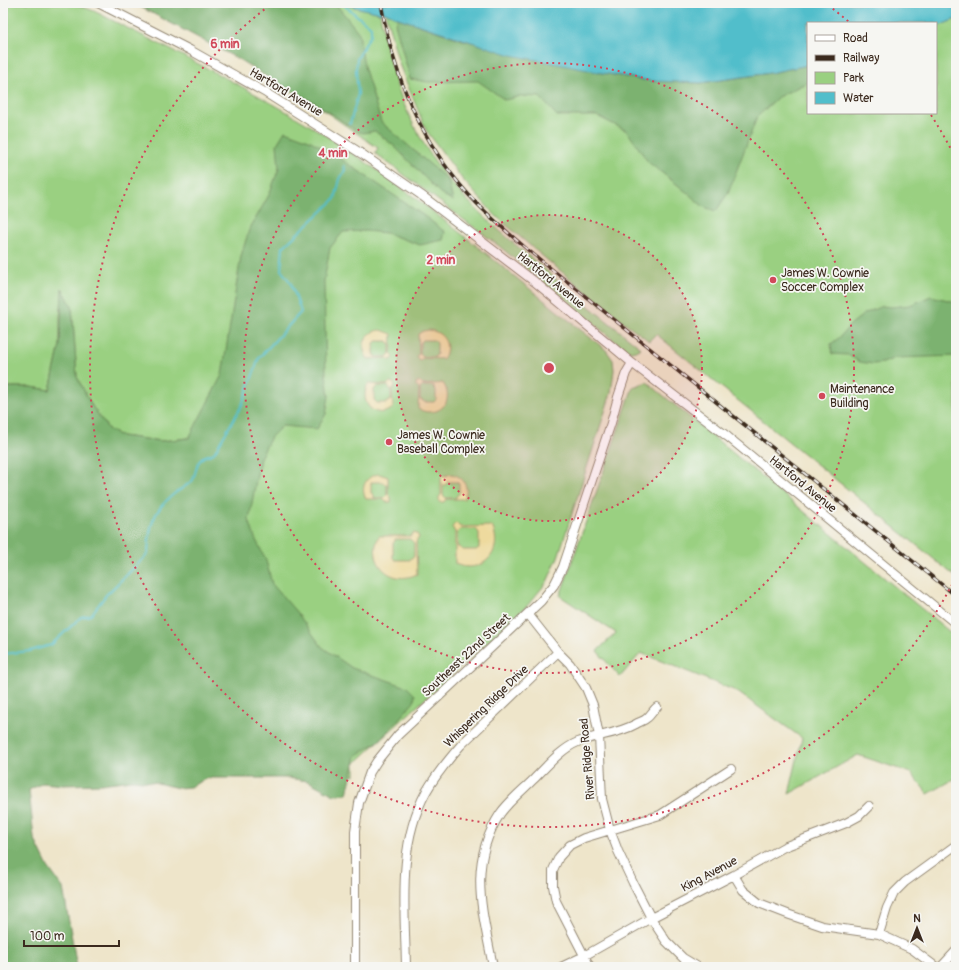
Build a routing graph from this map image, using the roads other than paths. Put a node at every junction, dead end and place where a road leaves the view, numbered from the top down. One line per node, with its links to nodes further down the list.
1 (98, 3): 2 (street, Hartford Avenue)
2 (632, 363): 3 (street, Southeast 22nd Street); 4 (street, Hartford Avenue)
3 (528, 614): 5 (street, River Ridge Road); 17 (street, Southeast 22nd Street)
4 (956, 624)
5 (558, 652): 7 (street, River Ridge Road); 18 (street, Whispering Ridge Drive)
6 (657, 707): 7 (street)
7 (599, 736): 10 (street, River Ridge Road); 19 (street)
8 (731, 769): 10 (street)
9 (869, 806): 12 (street, King Avenue)
10 (610, 830): 13 (street, River Ridge Road); 16 (street)
11 (956, 845): 14 (street)
12 (734, 875): 13 (street, King Avenue); 14 (street)
13 (652, 918): 16 (street, King Avenue); 22 (street, River Ridge Road)
14 (879, 934): 23 (street)
15 (956, 951): 24 (street)
16 (584, 956): 20 (street, King Avenue); 21 (street)
17 (355, 967)
18 (406, 967)
19 (492, 967)
20 (561, 967)
21 (590, 967)
22 (698, 967)
23 (936, 967)
24 (941, 967)

